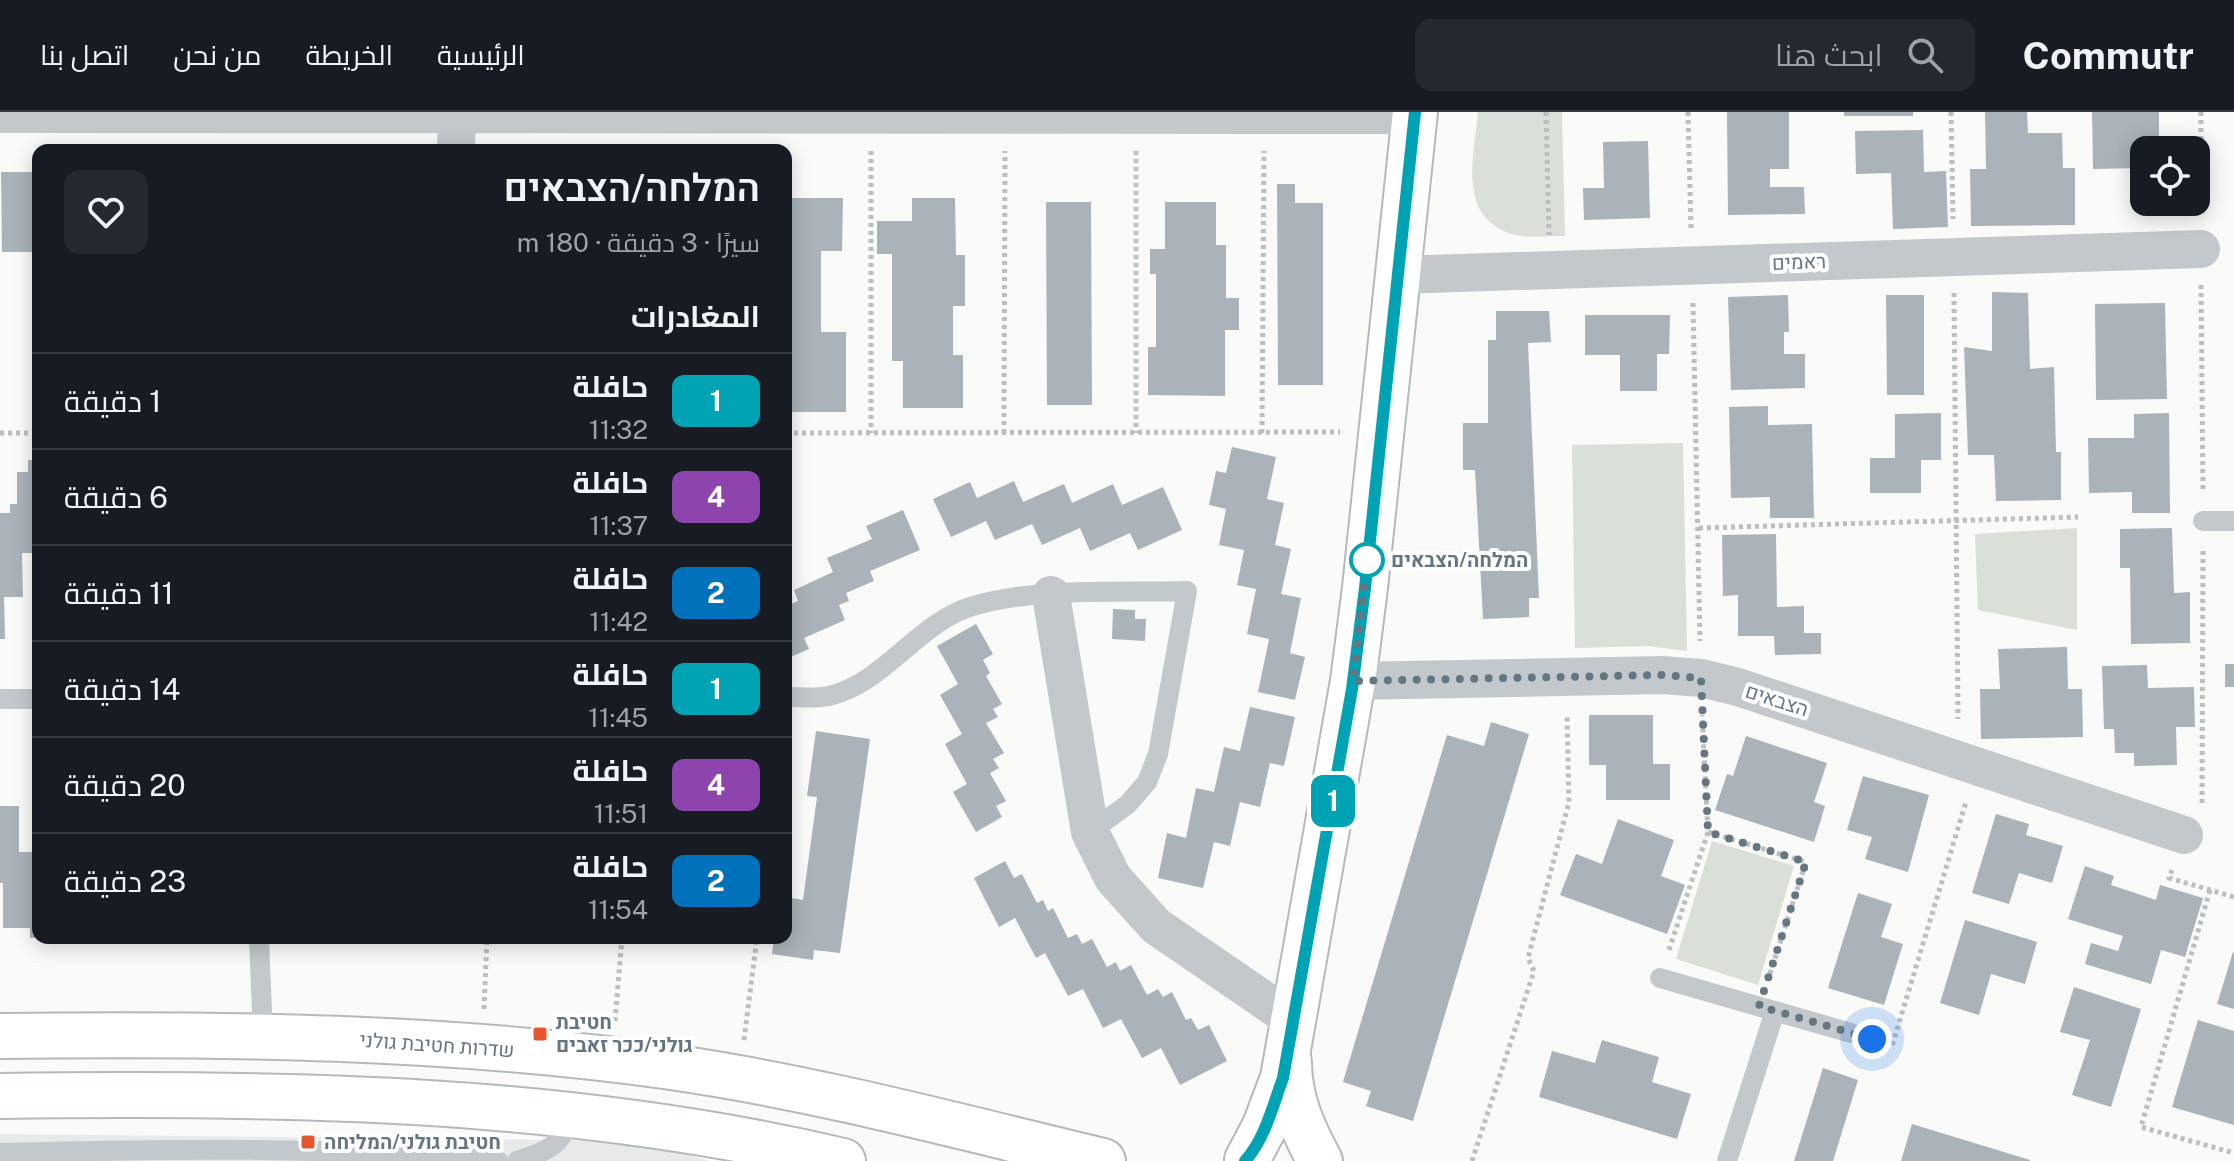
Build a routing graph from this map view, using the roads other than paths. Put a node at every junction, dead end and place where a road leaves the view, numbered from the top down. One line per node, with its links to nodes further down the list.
1 (764, 113): 3 (street); 8 (street)
2 (0, 114): 8 (street)
3 (871, 114): 4 (street)
4 (1006, 114): 5 (street)
5 (1136, 114): 6 (street)
6 (1264, 114): 7 (street)
7 (1415, 114): 10 (street)
8 (456, 132)
9 (2201, 249): 10 (street, ראמים)
10 (1398, 275): 14 (street)
11 (2203, 521): 12 (lane)
12 (2234, 521)
13 (1051, 595): 15 (lane); 18 (street); 18 (lane)
14 (1353, 681): 19 (street, הצבאים); 23 (street)
15 (792, 697)
16 (0, 699): 17 (lane)
17 (32, 699)
18 (1090, 832): 23 (street)
19 (2184, 835)
20 (259, 944): 26 (lane)
21 (1660, 978): 22 (lane)
22 (1767, 1009): 24 (lane); 39 (lane)
23 (1291, 1032): 32 (street); 38 (street)
24 (1851, 1033)
25 (0, 1036): 26 (street, שדרות חטיבת גולני)
26 (263, 1036): 36 (street, שדרות חטיבת גולני)
27 (0, 1096): 28 (street)
28 (575, 1115): 29 (street); 34 (lane)
29 (741, 1150): 35 (street)
30 (0, 1153): 31 (lane)
31 (386, 1157): 33 (lane)
32 (1246, 1160): 37 (street)
33 (498, 1161)
34 (517, 1161)
35 (843, 1161)
36 (1103, 1161)
37 (1313, 1161)
38 (1320, 1161)
39 (1727, 1161)

